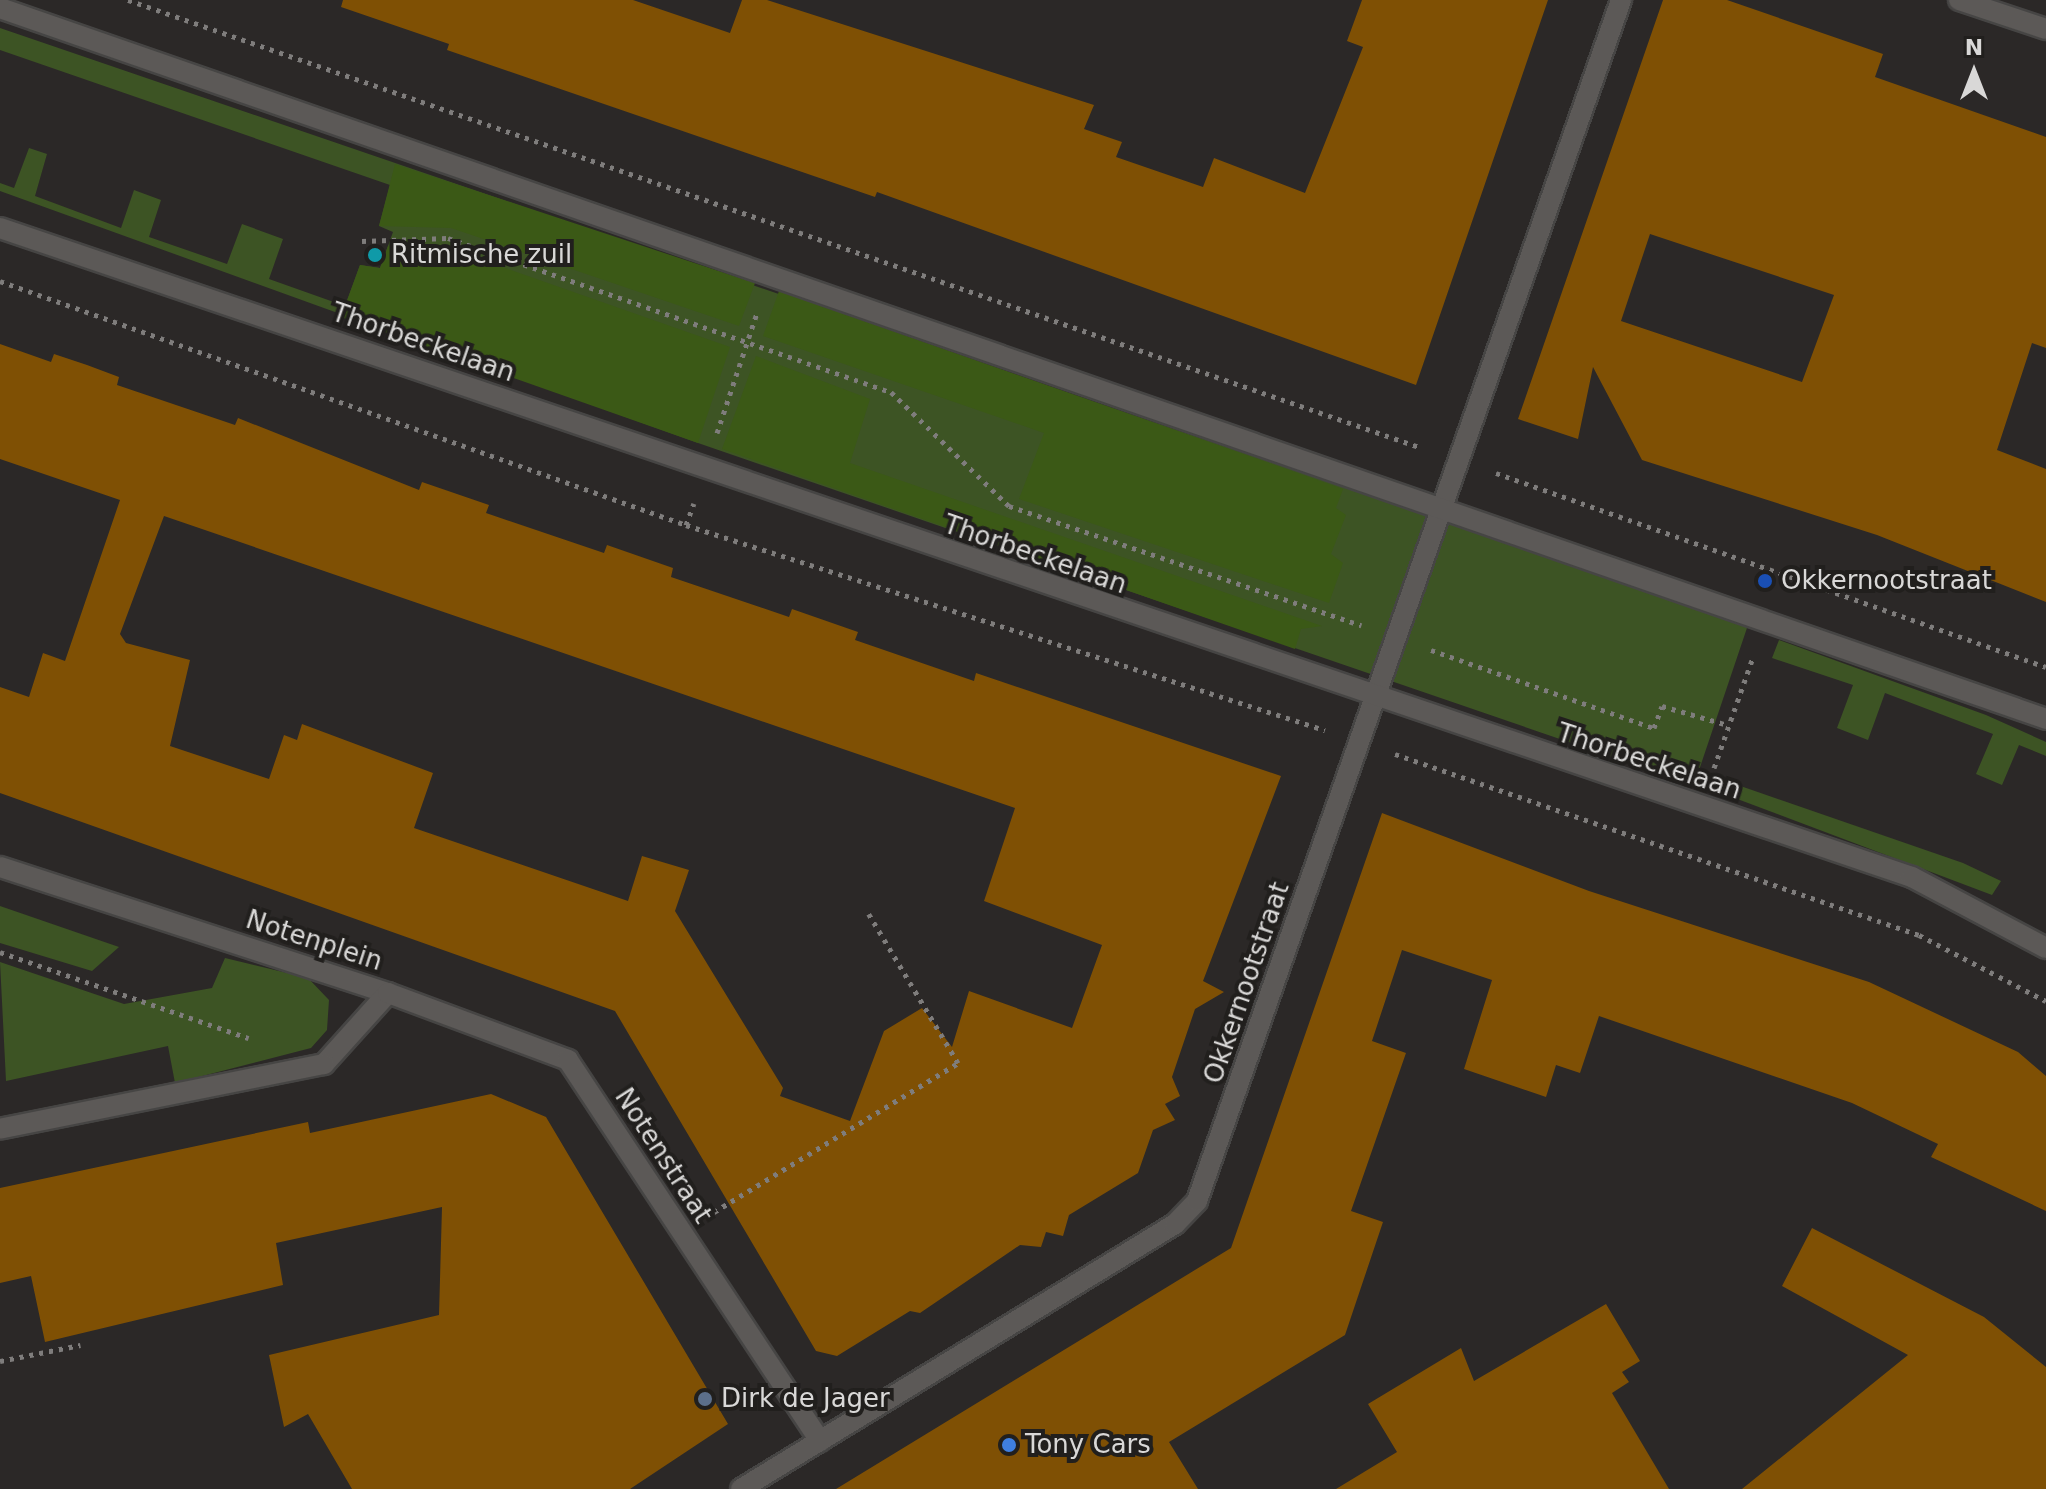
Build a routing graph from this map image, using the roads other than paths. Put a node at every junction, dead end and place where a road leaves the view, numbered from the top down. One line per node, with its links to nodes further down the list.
1 (1621, 0): 6 (street, Okkernootstraat)
2 (1959, 0): 4 (street)
3 (0, 8): 6 (street)
4 (2046, 29)
5 (0, 228): 7 (street, Thorbeckelaan)
6 (1442, 509): 7 (street, Okkernootstraat); 8 (street)
7 (1375, 698): 10 (street, Thorbeckelaan); 13 (street, Okkernootstraat)
8 (2046, 719)
9 (0, 867): 11 (street, Notenplein)
10 (2046, 948)
11 (388, 993): 12 (street, Notenplein); 13 (street, Notenstraat)
12 (0, 1129)
13 (820, 1441): 14 (street, Okkernootstraat)
14 (741, 1489)

